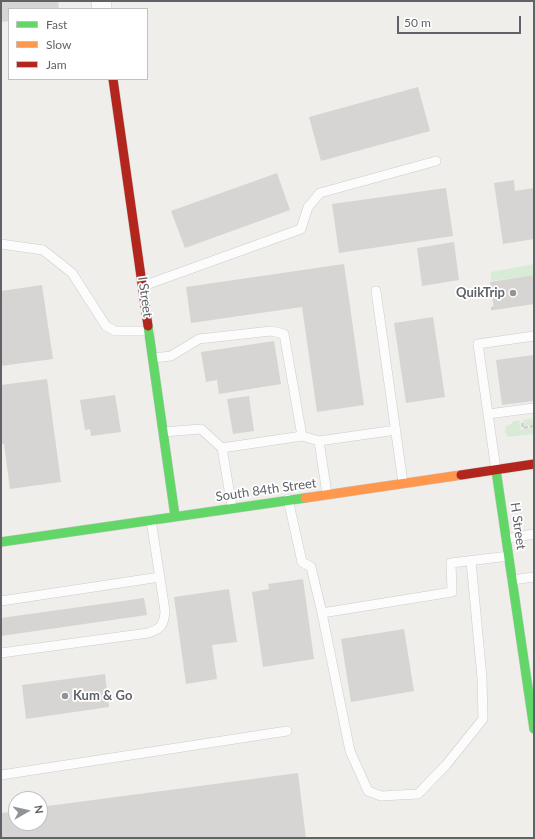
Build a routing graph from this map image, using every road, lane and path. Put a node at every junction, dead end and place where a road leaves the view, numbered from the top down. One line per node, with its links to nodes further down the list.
1 (113, 80): 4 (street, I Street)
2 (436, 161): 4 (lane)
3 (1, 244): 6 (lane)
4 (143, 286): 6 (street, I Street)
5 (376, 292): 13 (lane)
6 (150, 331): 8 (street, I Street)
7 (534, 336): 10 (lane)
8 (154, 358): 14 (street, I Street); 15 (lane)
9 (534, 408): 10 (lane)
10 (488, 414): 19 (lane)
11 (522, 420): 12 (path)
12 (534, 426)
13 (396, 430): 16 (lane); 20 (lane)
14 (164, 432): 17 (lane); 24 (street, I Street)
15 (302, 436): 16 (lane); 17 (lane)
16 (319, 441): 21 (lane)
17 (222, 448): 23 (lane)
18 (534, 464): 19 (street, South 84th Street)
19 (496, 470): 20 (street, South 84th Street); 27 (street, H Street)
20 (403, 483): 21 (street, South 84th Street)
21 (327, 494): 22 (street, South 84th Street)
22 (288, 500): 23 (street, South 84th Street); 35 (lane)
23 (232, 508): 24 (street, South 84th Street)
24 (175, 516): 25 (street, South 84th Street)
25 (151, 520): 28 (street, South 84th Street); 32 (lane)
26 (534, 534): 27 (lane)
27 (506, 539): 29 (street, H Street)
28 (1, 542)
29 (509, 556): 30 (lane); 33 (street, H Street)
30 (471, 561): 35 (lane); 35 (lane)
31 (534, 577): 33 (lane)
32 (160, 578): 34 (lane); 38 (lane)
33 (512, 580): 37 (street, H Street)
34 (1, 601)
35 (322, 613)
36 (534, 649): 37 (lane)
37 (522, 650): 39 (street, H Street)
38 (1, 653)
39 (534, 729)
40 (287, 731): 41 (lane)
41 (1, 775)

